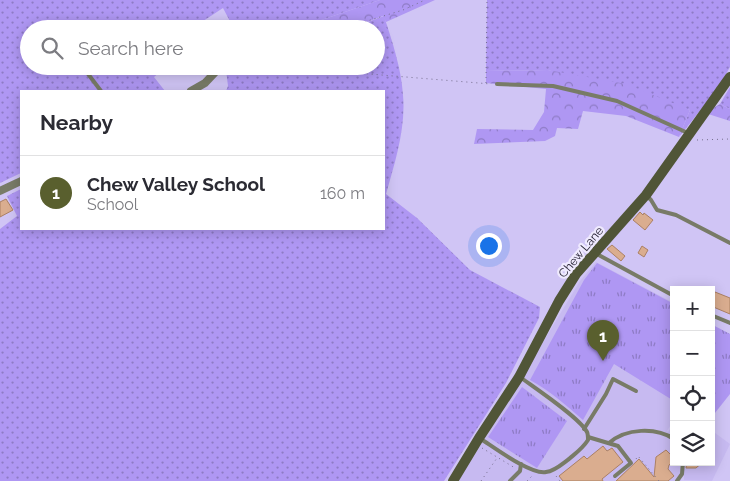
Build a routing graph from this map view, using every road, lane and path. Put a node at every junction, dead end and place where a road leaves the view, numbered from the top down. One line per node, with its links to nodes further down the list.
1 (425, 0): 3 (path)
2 (487, 0): 8 (path)
3 (370, 20)
4 (89, 75): 10 (lane)
5 (213, 75): 11 (street)
6 (379, 75): 8 (path)
7 (730, 77): 12 (main road, Chew Lane)
8 (486, 84): 9 (path)
9 (497, 84): 12 (lane)
10 (100, 90)
11 (193, 90)
12 (688, 138): 13 (path); 16 (main road, Chew Lane)
13 (730, 139)
14 (20, 181): 15 (street)
15 (0, 191)
16 (646, 195): 17 (lane); 18 (main road, Chew Lane)
17 (730, 243)
18 (595, 254): 19 (lane); 22 (main road, Chew Lane)
19 (670, 294)
20 (715, 317): 21 (lane)
21 (730, 323)
22 (520, 377): 24 (lane); 27 (main road, Chew Lane)
23 (636, 392): 24 (lane)
24 (584, 429): 26 (lane)
25 (670, 436): 28 (lane)
26 (588, 437): 28 (lane); 33 (lane)
27 (477, 441): 29 (path); 31 (lane); 37 (main road, Chew Lane)
28 (610, 443): 30 (lane)
29 (498, 457): 34 (path); 38 (path)
30 (631, 463): 36 (lane); 42 (path)
31 (521, 464): 34 (lane); 35 (lane)
32 (683, 466): 43 (lane)
33 (552, 471): 35 (lane); 41 (path)
34 (520, 472): 39 (lane)
35 (534, 472): 40 (path)
36 (615, 476)
37 (453, 481)
38 (481, 481)
39 (510, 481)
40 (527, 481)
41 (560, 481)
42 (658, 481)
43 (677, 481)

